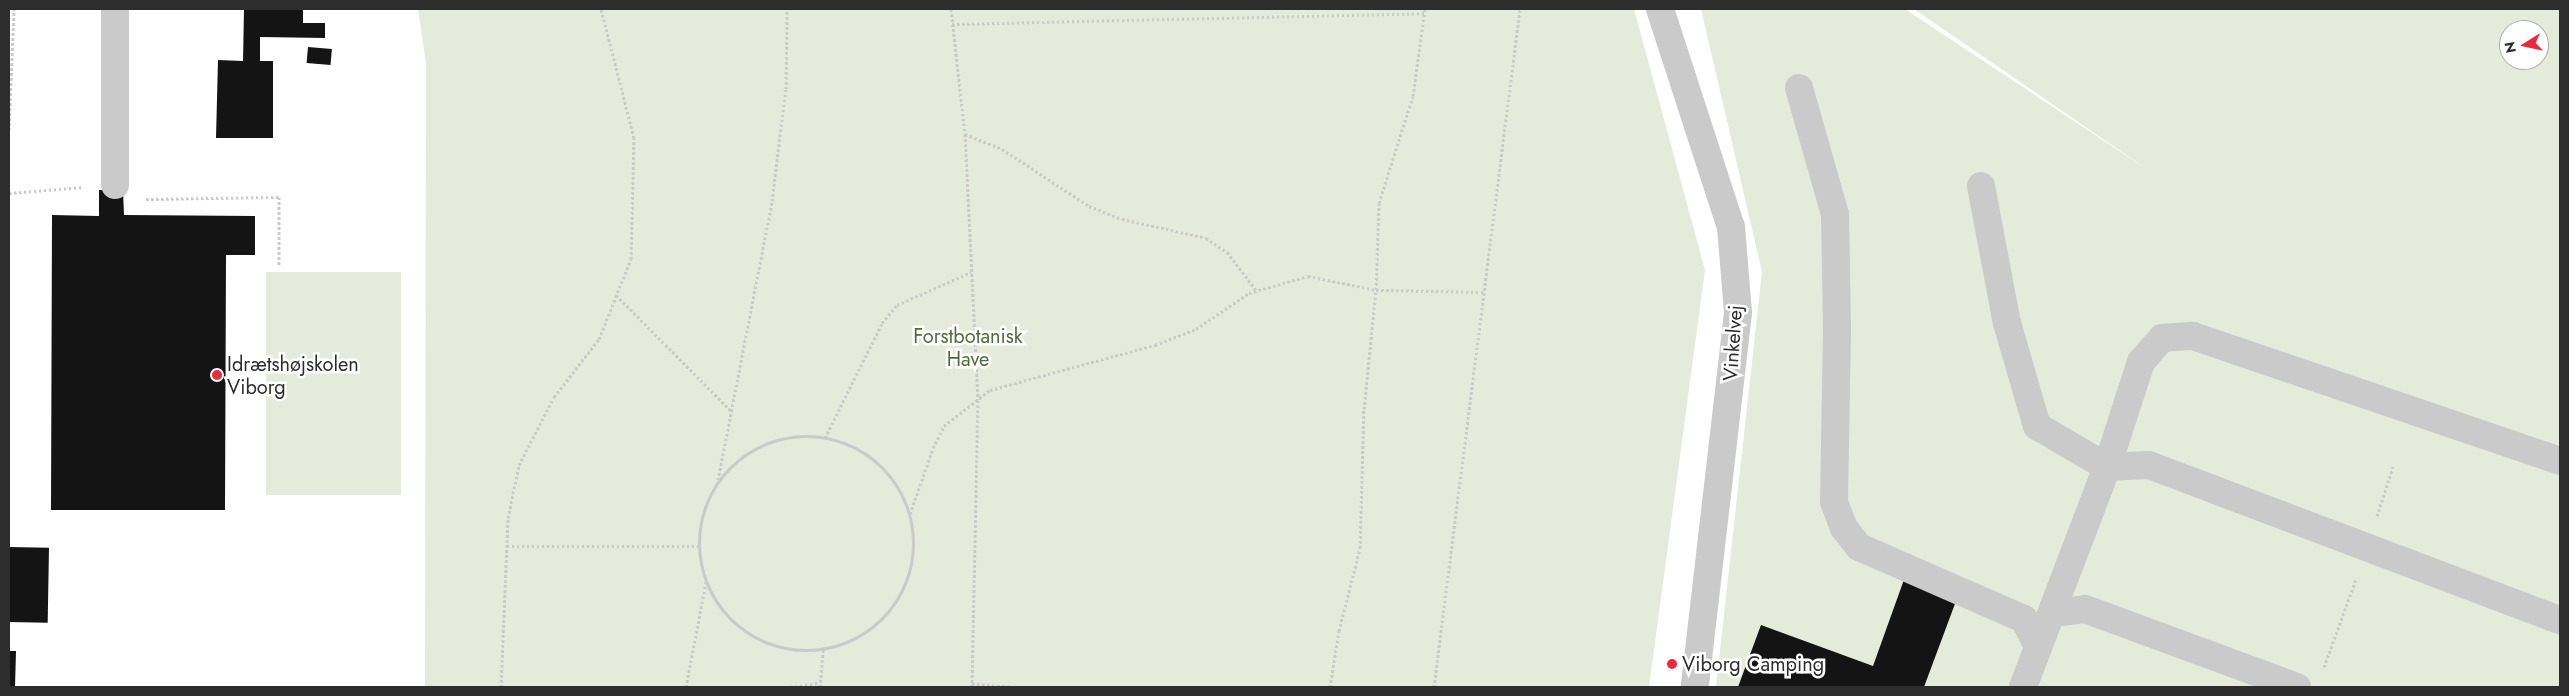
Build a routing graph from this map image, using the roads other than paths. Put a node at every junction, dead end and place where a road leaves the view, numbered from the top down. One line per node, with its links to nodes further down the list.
1 (115, 9): 4 (street)
2 (1660, 9): 11 (street, Vinkelvej)
3 (1799, 88): 10 (street)
4 (115, 185)
5 (1981, 186): 7 (street)
6 (2560, 460): 7 (street)
7 (2107, 467): 8 (street); 9 (street)
8 (2053, 613): 10 (street); 13 (street)
9 (2560, 620)
10 (2038, 647): 12 (street)
11 (1695, 687)
12 (2023, 687)
13 (2297, 687)

